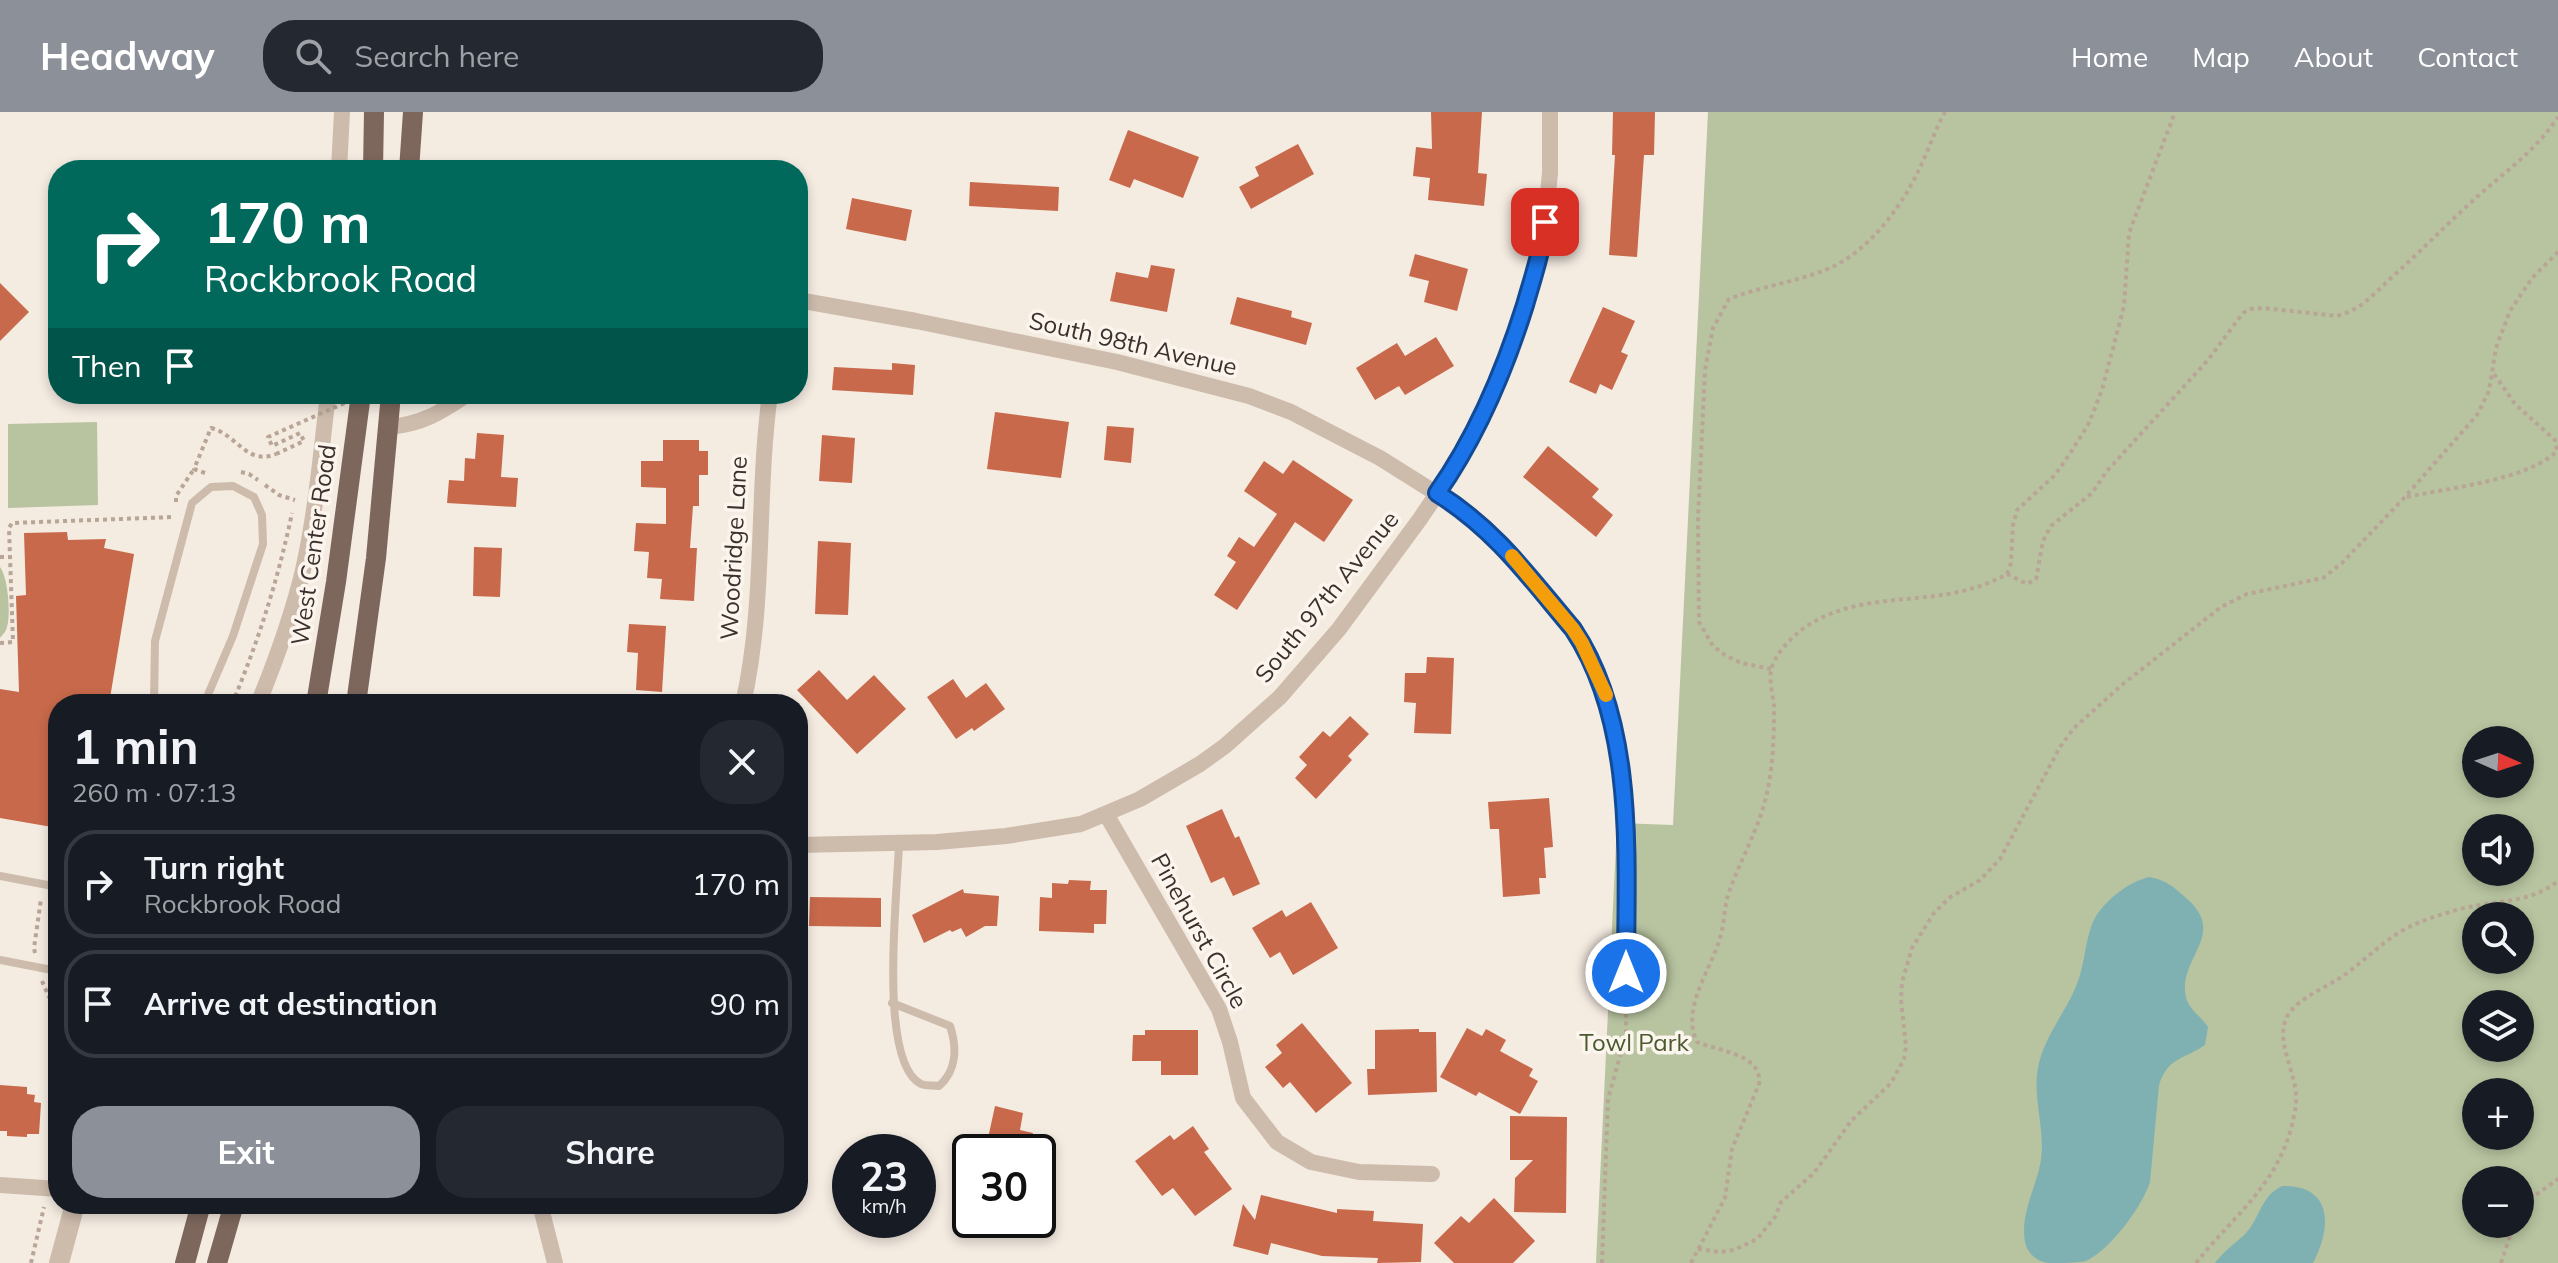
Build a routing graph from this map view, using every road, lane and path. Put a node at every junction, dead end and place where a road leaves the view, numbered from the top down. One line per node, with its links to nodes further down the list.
1 (342, 112): 8 (street)
2 (374, 112): 9 (main road)
3 (413, 112): 10 (main road)
4 (1550, 112): 25 (street, South 97th Avenue)
5 (1945, 112): 32 (path)
6 (2175, 112): 30 (path)
7 (2558, 117): 30 (path)
8 (340, 160)
9 (373, 160)
10 (410, 160)
11 (2558, 252): 13 (path)
12 (808, 302): 25 (street, South 98th Avenue)
13 (2492, 371): 26 (path); 26 (path)
14 (327, 404): 36 (street)
15 (341, 404): 24 (path, bridge)
16 (362, 404): 37 (main road, West Center Road)
17 (390, 404): 22 (main road)
18 (452, 404): 22 (street)
19 (769, 404): 39 (street, Woodridge Lane)
20 (315, 408): 21 (path)
21 (314, 422)
22 (389, 427): 38 (main road)
23 (239, 472): 35 (path)
24 (210, 473)
25 (1437, 493): 40 (street, South 97th Avenue); 48 (street, South 98th Avenue)
26 (2405, 497): 60 (path)
27 (174, 517): 29 (path)
28 (0, 557): 29 (path)
29 (10, 557): 31 (path)
30 (2007, 574): 32 (path)
31 (0, 643)
32 (1771, 669): 60 (path)
33 (154, 694): 34 (lane)
34 (208, 694)
35 (236, 694)
36 (262, 694)
37 (318, 694)
38 (358, 694)
39 (744, 694)
40 (1106, 814): 41 (street, South 97th Avenue); 50 (street, Pinehurst Circle)
41 (899, 843): 42 (street, South 97th Avenue); 49 (lane)
42 (808, 845)
43 (0, 876): 45 (lane)
44 (2558, 881): 67 (path)
45 (48, 885)
46 (0, 960): 47 (lane)
47 (48, 970)
48 (1626, 973): 65 (path)
49 (892, 1003): 49 (lane)
50 (1432, 1174)
51 (2558, 1179): 54 (path)
52 (0, 1185): 53 (street)
53 (48, 1188)
54 (2534, 1196)
55 (72, 1214): 61 (street)
56 (198, 1214): 62 (main road)
57 (231, 1214): 63 (main road)
58 (543, 1214): 64 (street)
59 (2509, 1238): 68 (path)
60 (1698, 1249): 66 (path)
61 (59, 1263)
62 (185, 1263)
63 (217, 1263)
64 (555, 1263)
65 (1602, 1263)
66 (1691, 1263)
67 (2196, 1263)
68 (2501, 1263)

